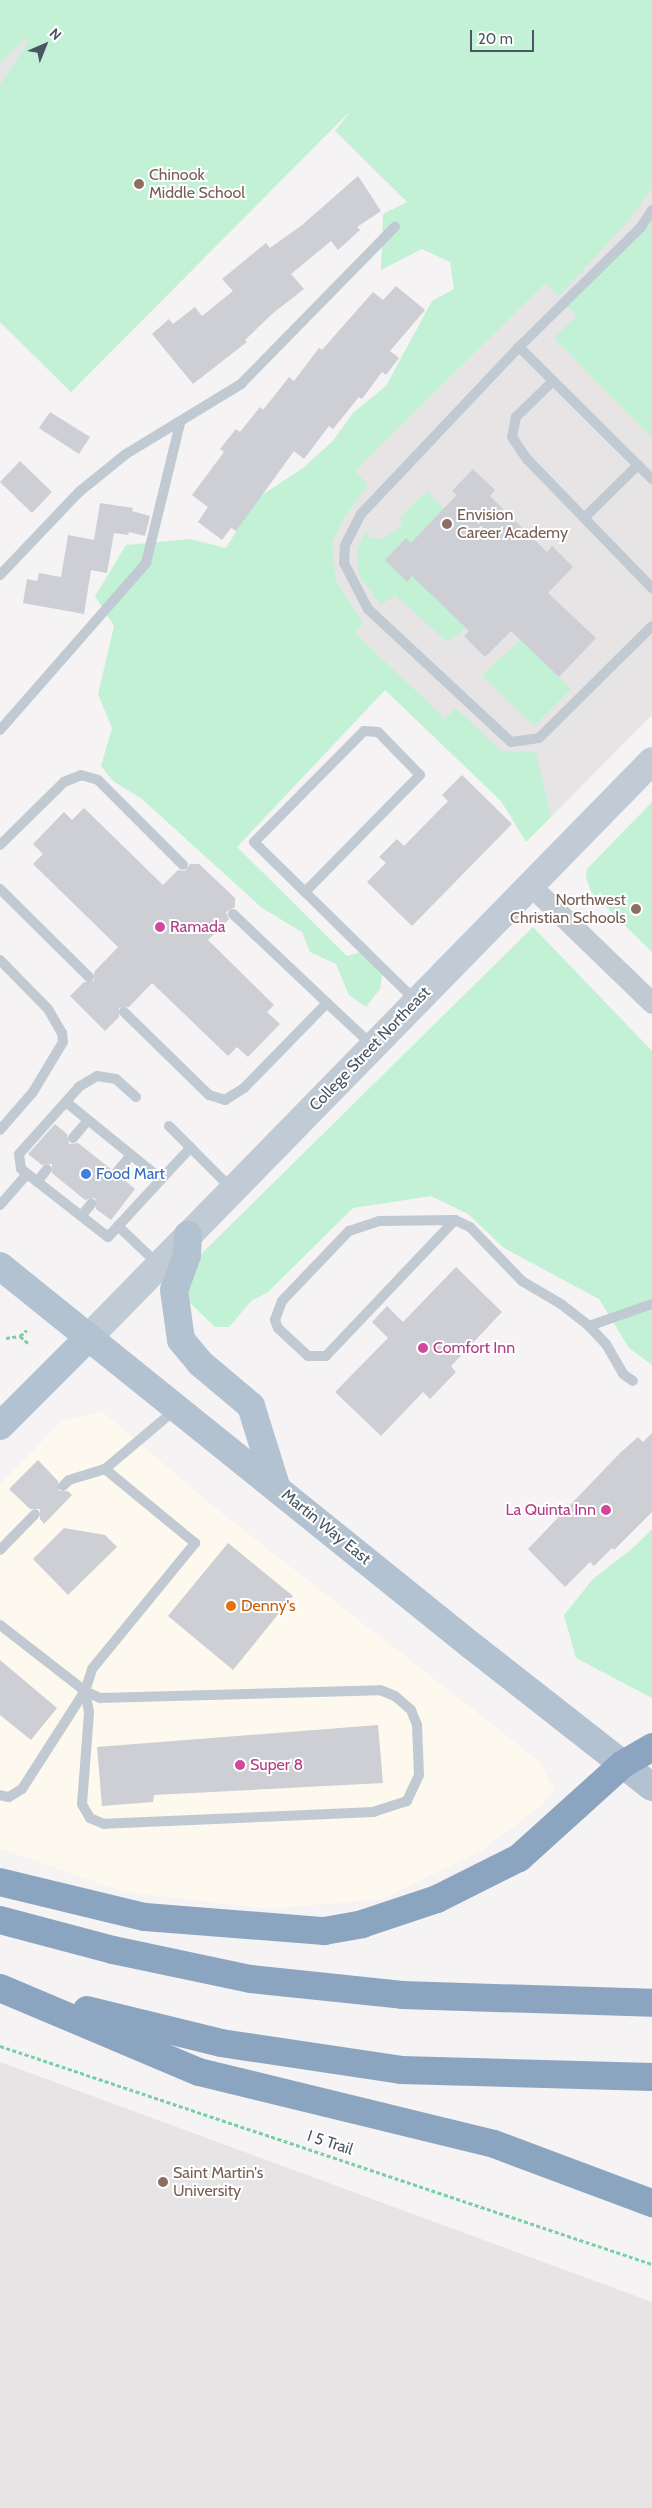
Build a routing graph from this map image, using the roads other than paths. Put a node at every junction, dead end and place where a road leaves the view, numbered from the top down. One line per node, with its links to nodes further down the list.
1 (652, 210): 3 (lane)
2 (395, 227): 5 (lane)
3 (519, 347): 4 (lane); 11 (lane)
4 (553, 381): 6 (lane); 8 (lane)
5 (180, 423): 9 (lane); 12 (lane)
6 (638, 465): 7 (lane); 8 (lane)
7 (652, 479)
8 (584, 518): 10 (lane)
9 (0, 575)
10 (652, 588)
11 (652, 626)
12 (0, 730)
13 (652, 762): 16 (street, College Street Northeast)
14 (0, 845): 15 (lane)
15 (183, 866)
16 (530, 885): 22 (street, College Street Northeast); 24 (street)
17 (0, 889): 21 (lane)
18 (305, 892): 18 (lane); 22 (lane)
19 (233, 914): 23 (lane)
20 (0, 960): 31 (lane)
21 (89, 977)
22 (416, 1002): 26 (street, College Street Northeast)
23 (327, 1003): 25 (lane); 26 (lane)
24 (652, 1004)
25 (124, 1012)
26 (373, 1046): 40 (street, College Street Northeast)
27 (136, 1097): 28 (lane)
28 (66, 1102): 29 (lane); 37 (lane)
29 (88, 1120): 32 (lane); 34 (lane)
30 (169, 1126): 33 (lane)
31 (0, 1130)
32 (73, 1138)
33 (191, 1147): 38 (lane); 40 (lane)
34 (131, 1155): 36 (lane); 38 (lane)
35 (47, 1169): 39 (lane)
36 (116, 1173)
37 (27, 1174): 39 (lane); 42 (lane)
38 (161, 1179): 45 (lane)
39 (36, 1182): 43 (lane)
40 (233, 1190): 46 (street, College Street Northeast)
41 (91, 1204): 43 (lane)
42 (0, 1205)
43 (81, 1216): 45 (lane)
44 (455, 1220): 44 (lane); 50 (lane)
45 (118, 1226): 47 (lane)
46 (188, 1235): 47 (street, College Street Northeast); 57 (main road)
47 (160, 1265): 51 (street, College Street Northeast)
48 (0, 1266): 51 (main road, Martin Way East)
49 (652, 1304): 50 (lane)
50 (589, 1326): 52 (lane)
51 (89, 1337): 53 (main road, Martin Way East); 54 (main road)
52 (632, 1381)
53 (177, 1408): 55 (lane); 57 (main road, Martin Way East)
54 (0, 1426)
55 (105, 1469): 56 (lane); 61 (lane)
56 (63, 1486)
57 (276, 1486): 63 (main road, Martin Way East)
58 (35, 1514): 59 (lane)
59 (0, 1550)
60 (0, 1625): 61 (lane)
61 (85, 1691): 61 (lane); 65 (lane)
62 (652, 1747): 63 (highway)
63 (623, 1764): 64 (main road, Martin Way East); 66 (highway)
64 (652, 1787)
65 (0, 1795)
66 (0, 1882)
67 (0, 1920): 69 (highway)
68 (4, 1990): 70 (highway); 71 (highway)
69 (652, 2003)
70 (652, 2077)
71 (652, 2203)

